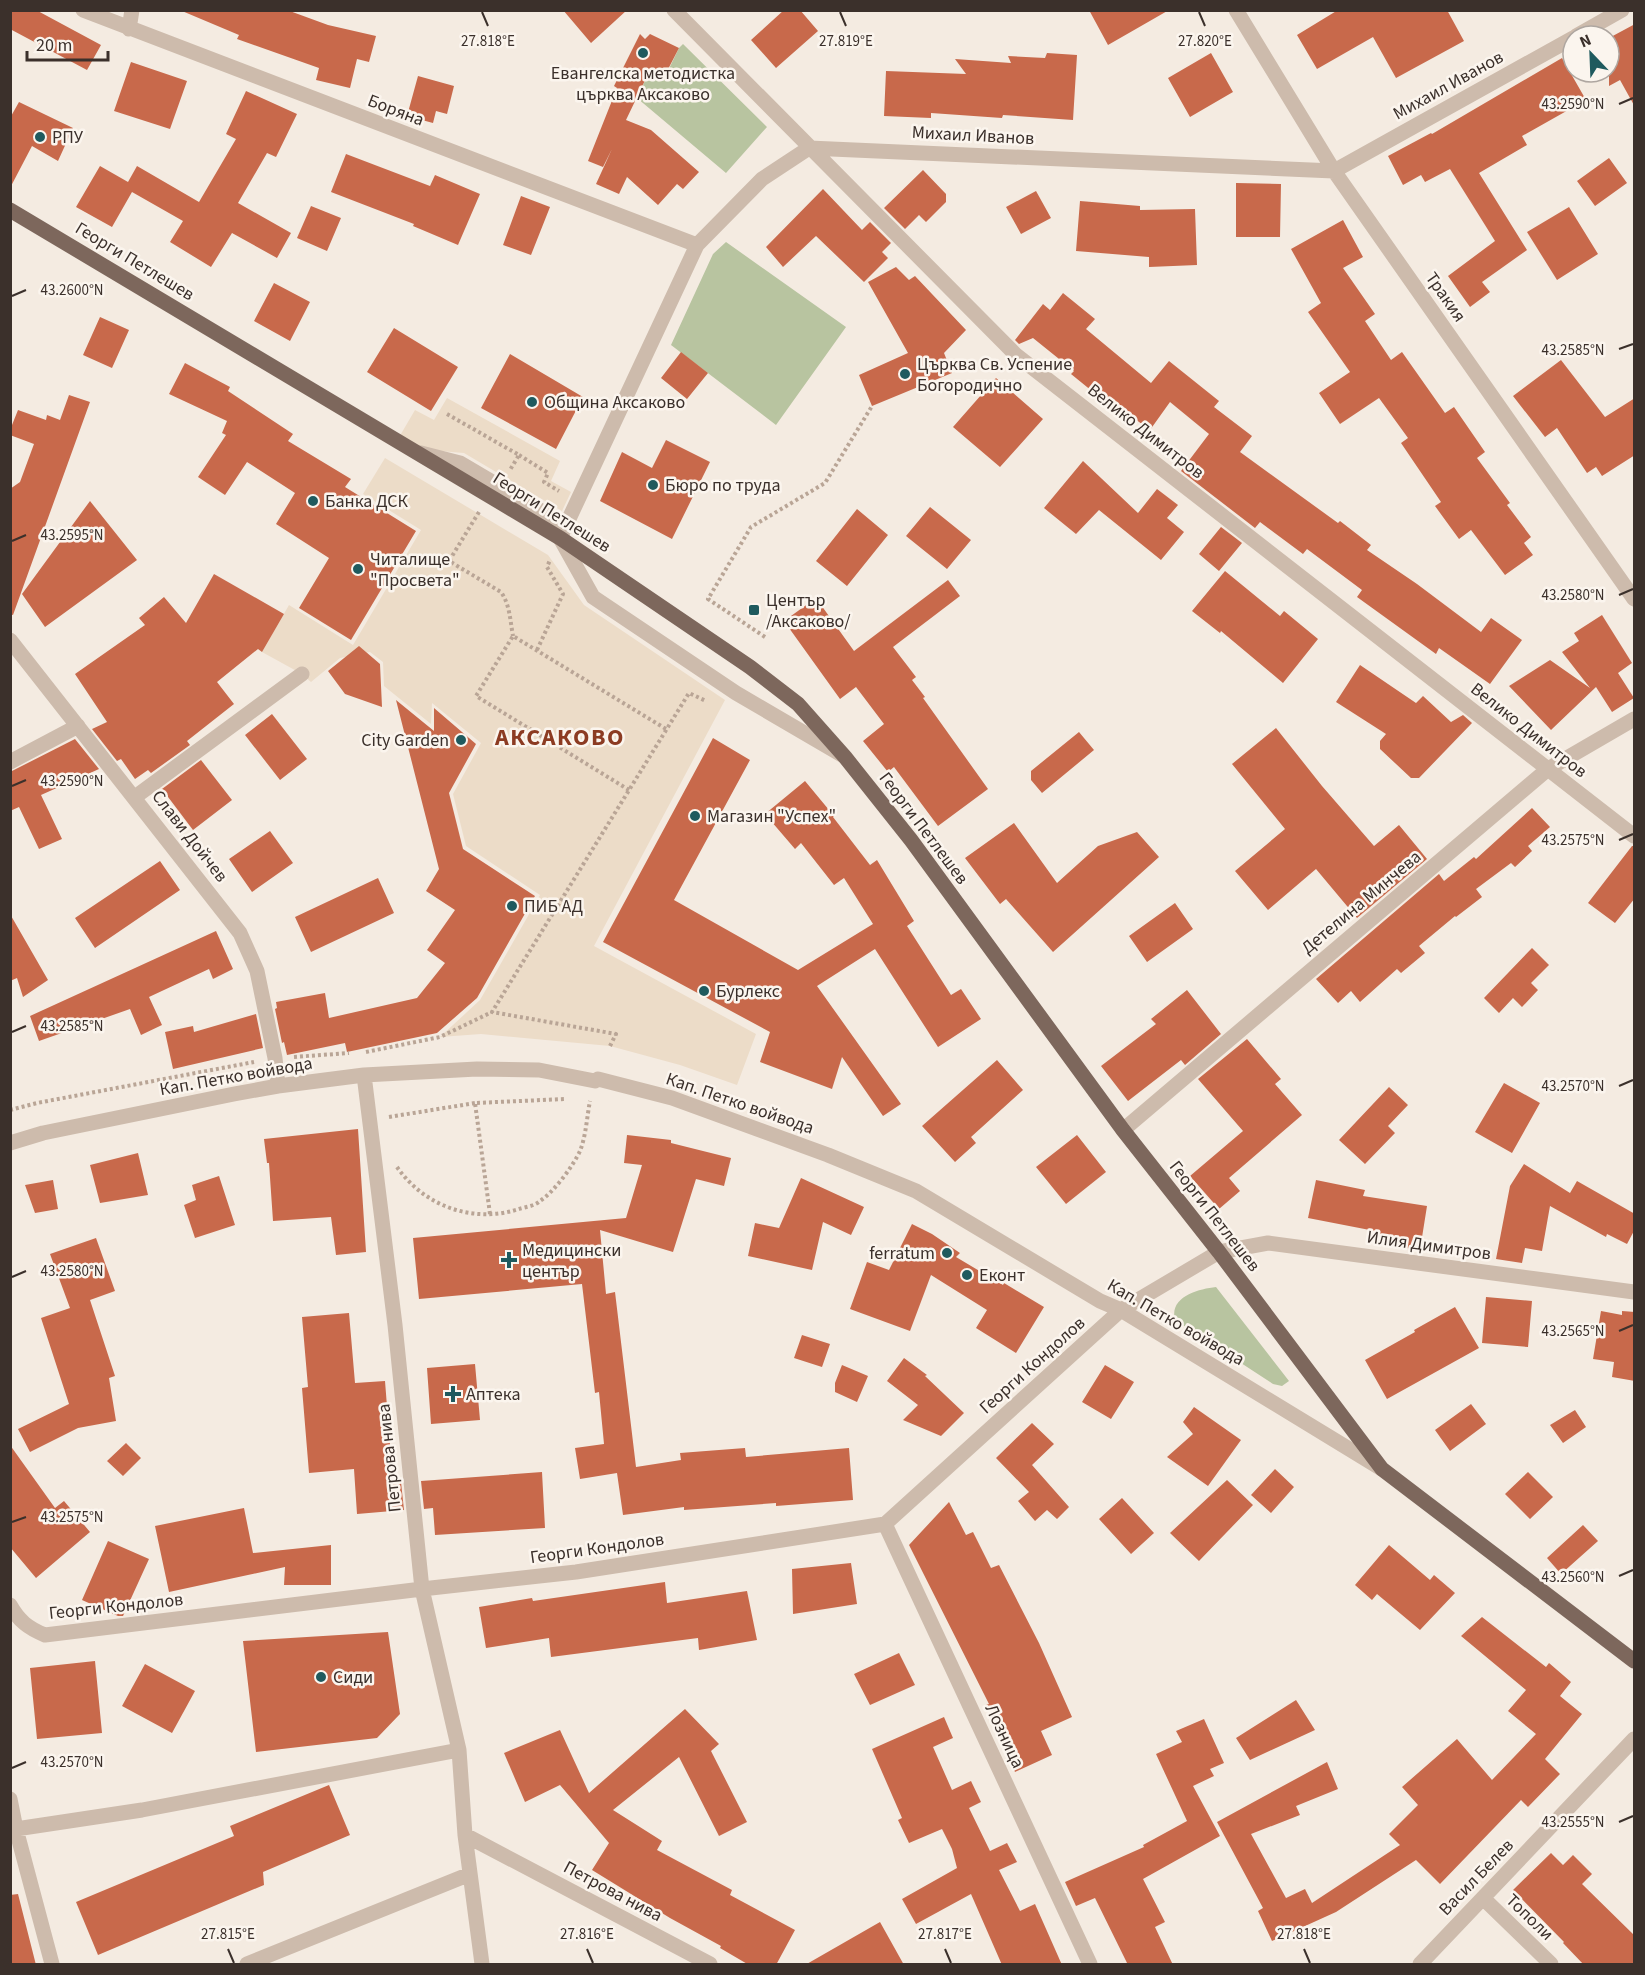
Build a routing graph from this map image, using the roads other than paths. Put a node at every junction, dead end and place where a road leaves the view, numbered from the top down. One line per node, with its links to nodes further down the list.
1 (83, 10): 7 (street, Боряна)
2 (132, 10): 7 (street)
3 (674, 10): 9 (street, Велико Димитров)
4 (1236, 10): 10 (street, Тракия)
5 (1622, 10): 6 (street, Михаил Иванов)
6 (1598, 24)
7 (129, 29): 12 (street, Боряна)
8 (1561, 45): 10 (street, Михаил Иванов)
9 (809, 148): 10 (street, Михаил Иванов); 12 (street); 21 (street, Велико Димитров)
10 (1334, 171): 14 (street, Тракия)
11 (10, 210): 13 (main road, Георги Петлешев)
12 (697, 245): 13 (street)
13 (562, 531): 19 (main road, Георги Петлешев); 19 (street)
14 (1635, 599)
15 (10, 640): 18 (street, Слави Дойчев)
16 (302, 674): 22 (street)
17 (1635, 719): 21 (street, Детелина Минчева)
18 (78, 726): 20 (street); 22 (street, Слави Дойчев)
19 (845, 757): 26 (main road, Георги Петлешев)
20 (10, 762)
21 (1548, 769): 23 (street, Велико Димитров); 26 (street, Детелина Минчева)
22 (135, 796): 25 (street, Слави Дойчев)
23 (1635, 836)
24 (364, 1076): 25 (street, Кап. Петко войвода); 30 (street, Кап. Петко войвода); 33 (street, Петрова нива)
25 (278, 1086): 27 (street, Кап. Петко войвода)
26 (1123, 1130): 28 (main road, Георги Петлешев)
27 (10, 1143)
28 (1219, 1252): 29 (street, Илия Димитров); 30 (street, Георги Кондолов); 31 (main road, Георги Петлешев)
29 (1635, 1292)
30 (1121, 1310): 31 (street, Кап. Петко войвода); 32 (street, Георги Кондолов)
31 (1382, 1469): 35 (main road, Георги Петлешев)
32 (885, 1524): 33 (street, Георги Кондолов); 47 (street, Лозница)
33 (422, 1589): 34 (street, Георги Кондолов); 37 (street, Петрова нива)
34 (10, 1605)
35 (1635, 1661)
36 (1635, 1739): 42 (street, Васил Белев)
37 (459, 1750): 39 (street); 40 (street, Петрова нива)
38 (10, 1799): 39 (street)
39 (16, 1829): 43 (street)
40 (465, 1834): 41 (street, Петрова нива); 46 (street, Петрова нива)
41 (470, 1874): 44 (street); 45 (street, Петрова нива)
42 (1483, 1898): 48 (street, Васил Белев); 49 (street, Тополи)
43 (52, 1965)
44 (247, 1965)
45 (482, 1965)
46 (710, 1965)
47 (1090, 1965)
48 (1420, 1965)
49 (1551, 1965)

